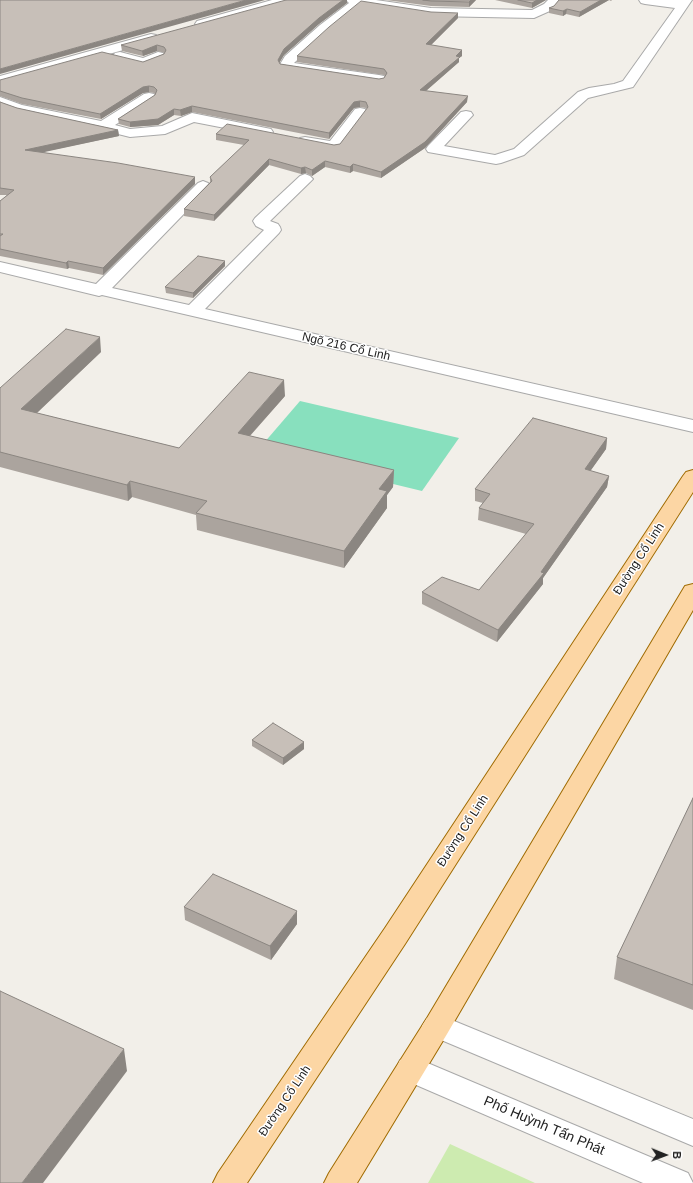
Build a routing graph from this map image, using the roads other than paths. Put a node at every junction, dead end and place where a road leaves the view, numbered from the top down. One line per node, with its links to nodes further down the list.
1 (285, 0): 8 (street)
2 (555, 0): 7 (street)
3 (646, 0): 6 (street)
4 (355, 1): 7 (street); 12 (street)
5 (518, 3): 7 (street)
6 (684, 3): 17 (street)
7 (534, 14)
8 (186, 28)
9 (163, 34): 10 (street)
10 (102, 52): 11 (street); 13 (street)
11 (158, 56)
12 (379, 79)
13 (0, 80)
14 (149, 97): 18 (street)
15 (0, 101): 18 (street)
16 (360, 112): 18 (street)
17 (466, 115)
18 (104, 126)
19 (305, 179): 23 (street)
20 (204, 186): 22 (street)
21 (0, 267): 22 (street, Ngõ 216 Cổ Linh)
22 (99, 291): 23 (street, Ngõ 216 Cổ Linh)
23 (192, 312): 24 (street, Ngõ 216 Cổ Linh)
24 (693, 426)
25 (693, 476): 30 (main road, Đường Cổ Linh)
26 (693, 590): 27 (main road)
27 (437, 1026): 28 (main road); 29 (street)
28 (411, 1069): 31 (main road); 32 (street, Phố Huỳnh Tấn Phát)
29 (693, 1133)
30 (229, 1183)
31 (340, 1183)
32 (677, 1183)

